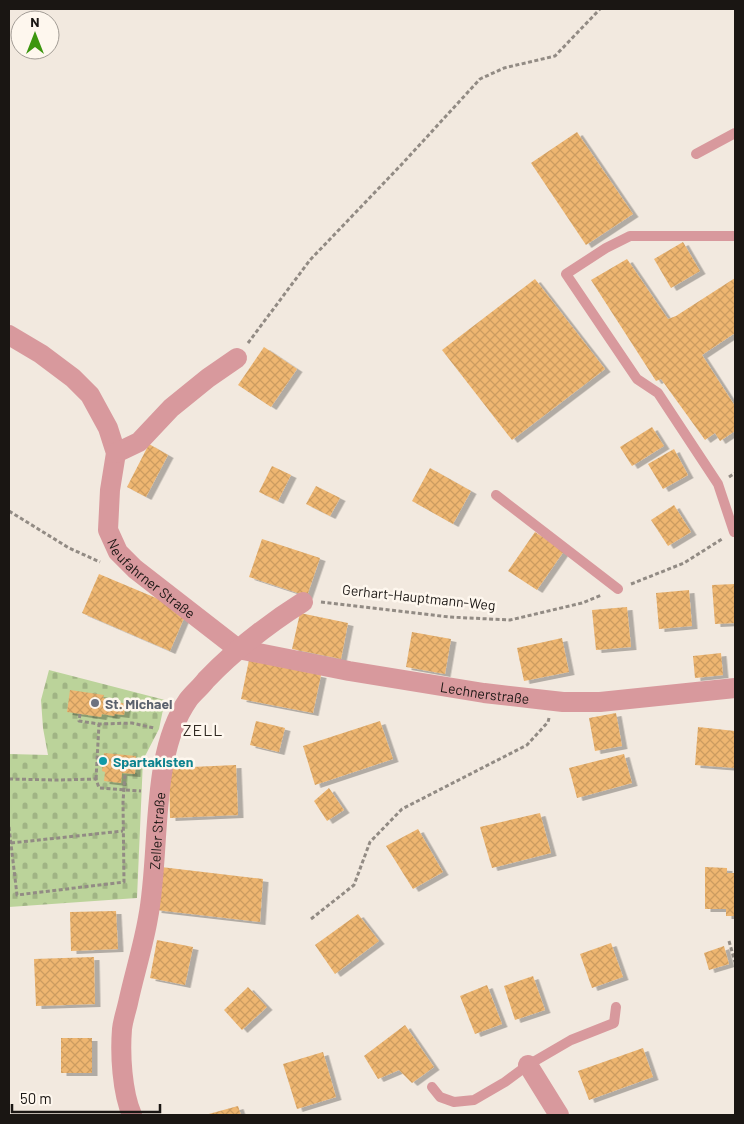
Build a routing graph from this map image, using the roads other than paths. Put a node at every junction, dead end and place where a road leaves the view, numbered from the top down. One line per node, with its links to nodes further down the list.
1 (735, 133): 2 (lane)
2 (696, 154)
3 (735, 236): 8 (lane)
4 (9, 335): 6 (street, Neufahrner Straße)
5 (237, 358): 6 (street)
6 (116, 453): 11 (street, Neufahrner Straße)
7 (496, 494): 9 (lane)
8 (734, 532)
9 (618, 589)
10 (303, 602): 11 (street, Zeller Straße)
11 (238, 649): 12 (street, Lechnerstraße); 16 (street, Zeller Straße)
12 (735, 688)
13 (616, 1007): 14 (lane)
14 (528, 1065): 15 (lane); 17 (street)
15 (432, 1087)
16 (132, 1115)
17 (559, 1115)

